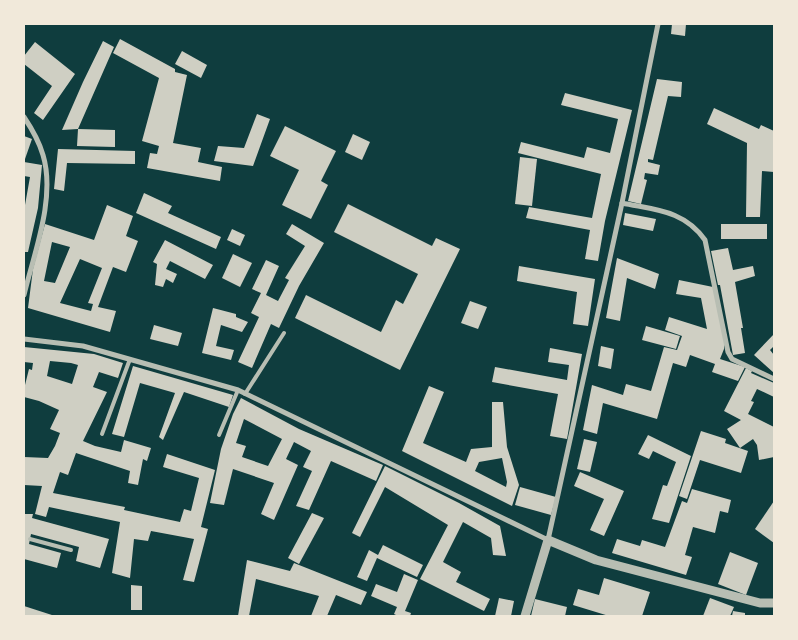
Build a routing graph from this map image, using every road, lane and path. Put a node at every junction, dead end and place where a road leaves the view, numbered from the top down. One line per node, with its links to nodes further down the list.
1 (658, 24): 3 (street)
2 (24, 117): 4 (street)
3 (622, 203): 8 (street); 14 (street)
4 (24, 295)
5 (284, 333): 10 (lane)
6 (24, 338): 7 (street)
7 (130, 359): 9 (street); 11 (lane)
8 (774, 379)
9 (238, 390): 10 (street); 12 (lane)
10 (245, 394): 14 (street)
11 (102, 434)
12 (219, 436)
13 (30, 539): 15 (lane)
14 (548, 540): 16 (street); 17 (street)
15 (71, 550)
16 (774, 603)
17 (525, 616)

